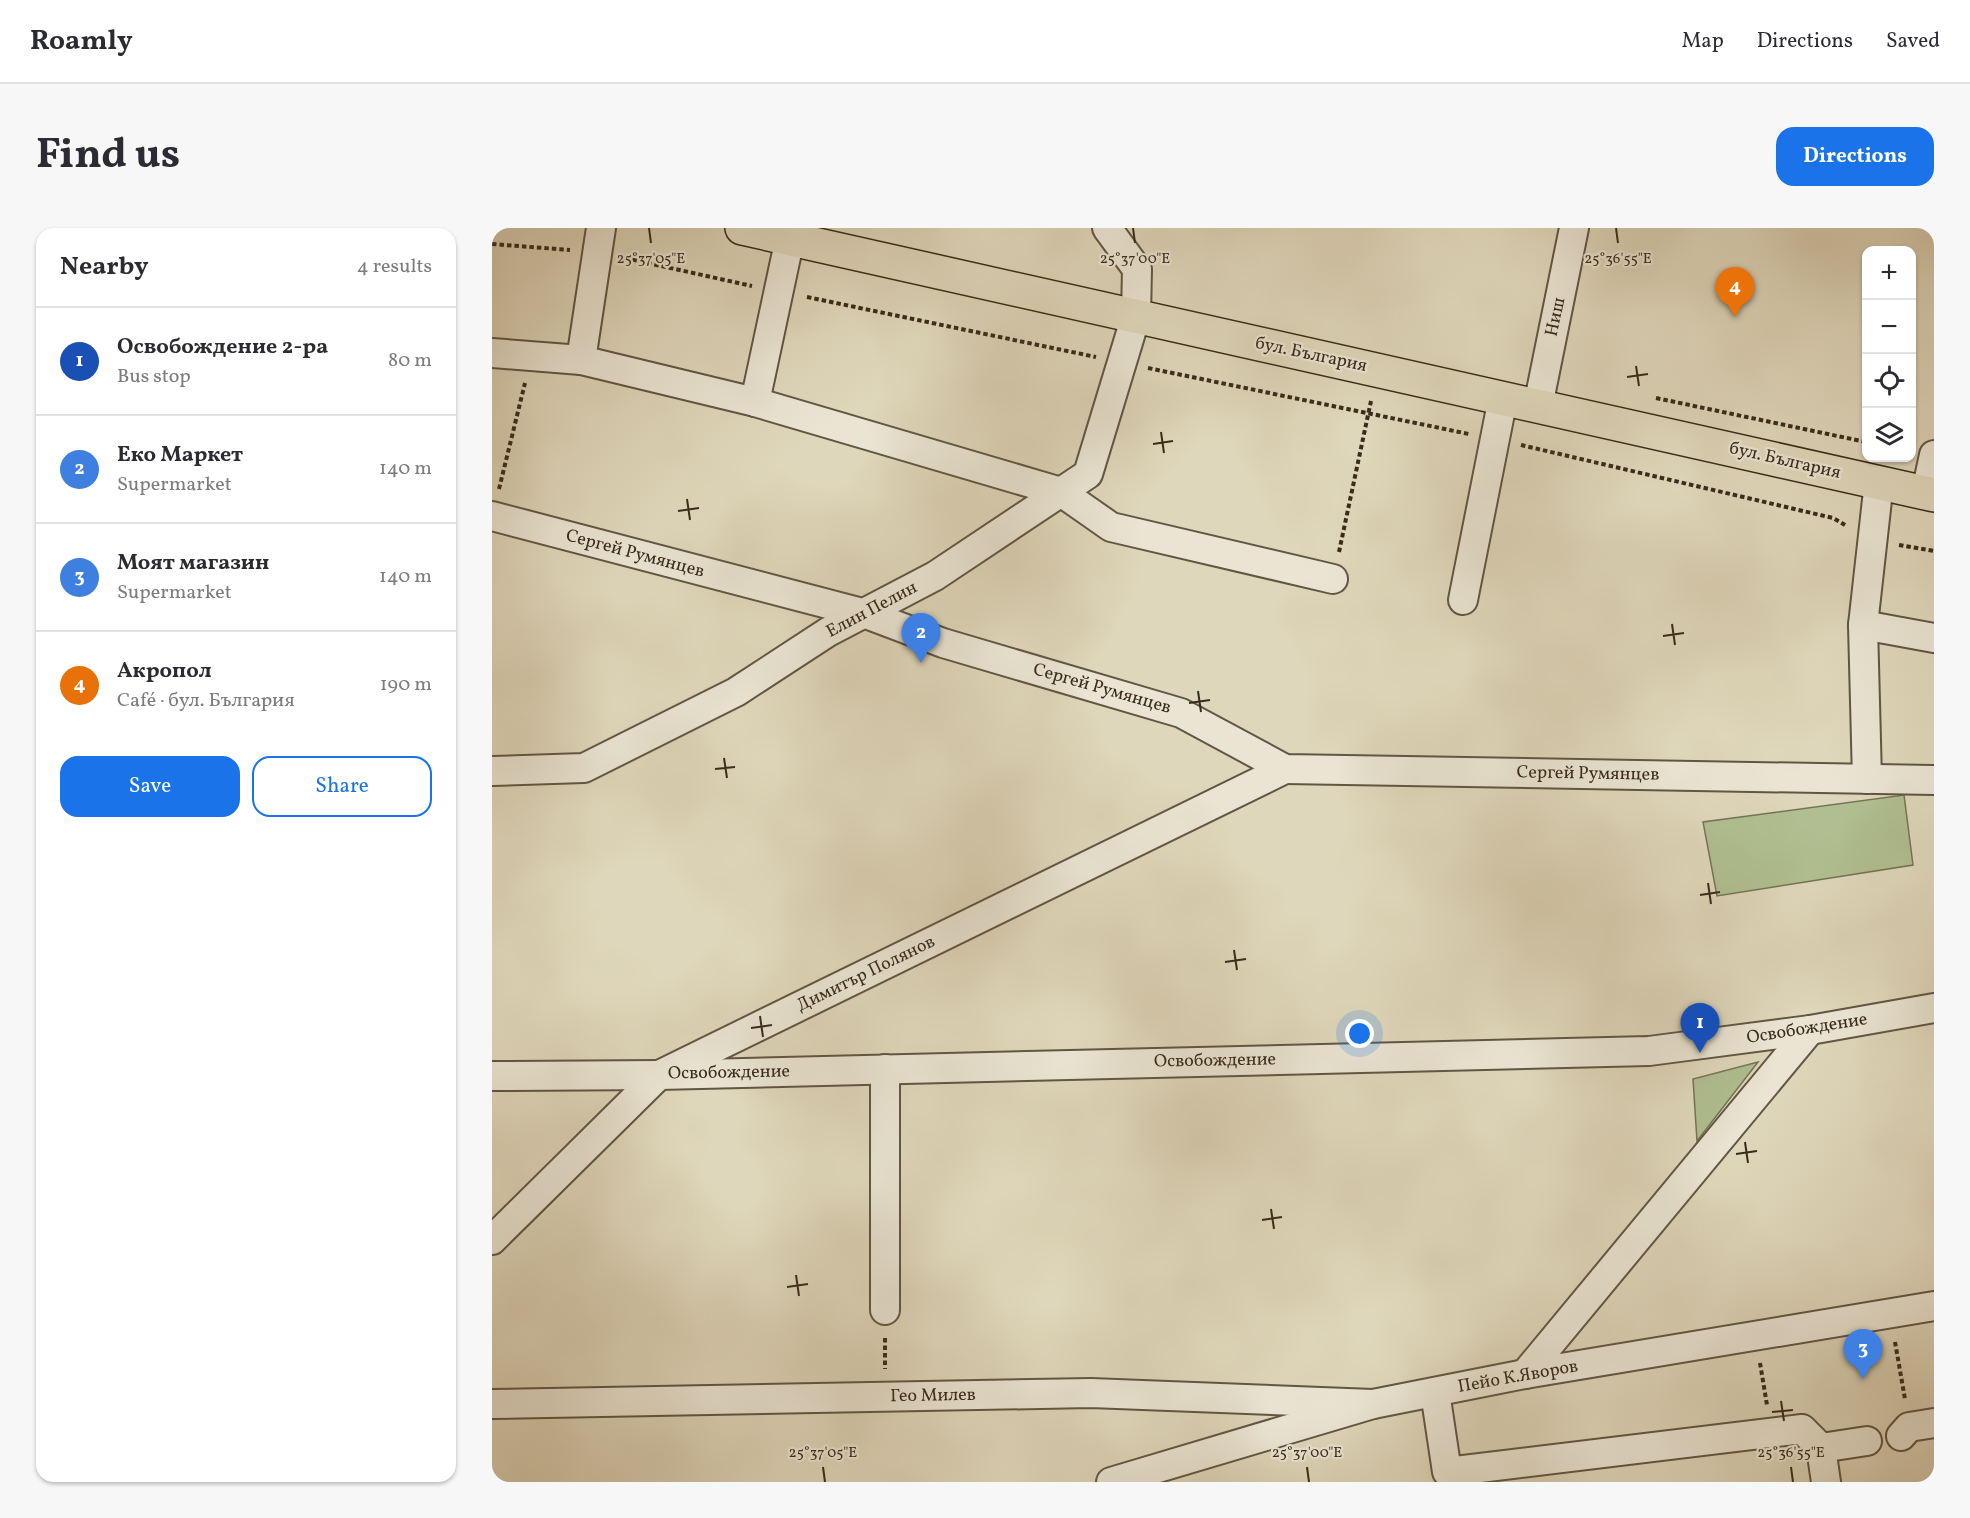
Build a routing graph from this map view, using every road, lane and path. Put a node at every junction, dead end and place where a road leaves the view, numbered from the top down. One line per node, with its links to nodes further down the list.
1 (742, 228): 4 (main road, бул. България)
2 (1107, 228): 8 (street, Елин Пелин)
3 (1574, 228): 16 (street, Ниш)
4 (790, 238): 7 (street); 8 (main road, бул. България)
5 (599, 240): 6 (path); 7 (path); 11 (street)
6 (492, 244)
7 (779, 291): 12 (path); 15 (street)
8 (1136, 316): 12 (street, Елин Пелин); 13 (main road, бул. България)
9 (492, 353): 10 (street)
10 (532, 356): 11 (street); 22 (path)
11 (581, 360): 15 (street)
12 (1122, 362): 17 (path); 21 (street, Елин Пелин)
13 (1378, 370): 14 (main road, бул. България); 17 (path)
14 (1503, 398): 16 (main road, бул. България); 18 (street)
15 (755, 402): 21 (street)
16 (1538, 406): 20 (main road, бул. България)
17 (1369, 413): 18 (path); 25 (path)
18 (1495, 439): 23 (path); 26 (street)
19 (1933, 479): 20 (main road, бул. България)
20 (1879, 482): 23 (street)
21 (1061, 492): 25 (street); 27 (street, Елин Пелин)
22 (495, 504): 27 (street, Сергей Румянцев)
23 (1872, 540): 24 (path); 28 (street)
24 (1934, 551)
25 (1334, 579)
26 (1463, 600)
27 (866, 614): 30 (street, Сергей Румянцев); 31 (street, Елин Пелин)
28 (1863, 625): 29 (street); 32 (street)
29 (1934, 638)
30 (1285, 769): 32 (street, Сергей Румянцев); 37 (street, Димитър Полянов)
31 (492, 771)
32 (1867, 779): 33 (street, Сергей Румянцев)
33 (1934, 780)
34 (1934, 1008): 35 (street, Освобождение)
35 (1810, 1030): 36 (street, Освобождение); 44 (street)
36 (885, 1069): 37 (street, Освобождение); 41 (street)
37 (659, 1075): 38 (street, Освобождение); 39 (street, Димитър Полянов)
38 (492, 1076)
39 (492, 1240)
40 (1934, 1306): 42 (street, Пейо К.Яворов)
41 (885, 1310): 46 (path)
42 (1890, 1313): 44 (street, Пейо К.Яворов); 49 (path)
43 (1754, 1364): 50 (path)
44 (1525, 1374): 45 (street, Пейо К.Яворов)
45 (1435, 1392): 48 (street, Пейо К.Яворов); 50 (street)
46 (886, 1397): 47 (street, Гео Милев); 48 (street, Гео Милев)
47 (492, 1404)
48 (1373, 1404): 53 (street, Пейо К.Яворов)
49 (1915, 1428)
50 (1770, 1433): 52 (street)
51 (1867, 1441): 52 (street)
52 (1821, 1448): 54 (street)
53 (1111, 1482)
54 (1826, 1482)

